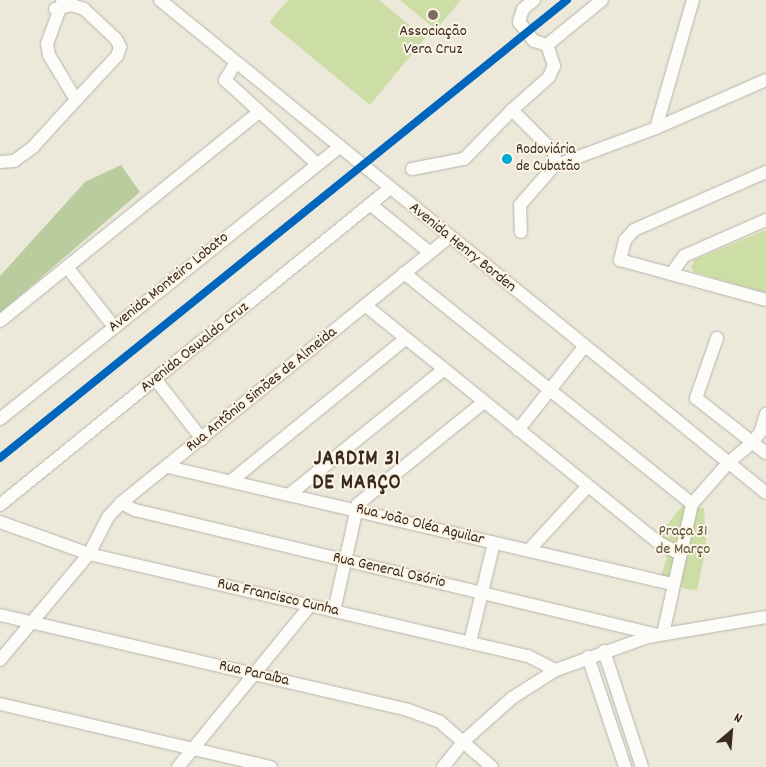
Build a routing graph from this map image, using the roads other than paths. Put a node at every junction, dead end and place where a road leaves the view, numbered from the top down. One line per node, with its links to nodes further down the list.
1 (160, 0): 7 (street, Avenida Henry Borden)
2 (534, 0): 6 (street)
3 (602, 0): 6 (street)
4 (693, 0): 12 (street)
5 (57, 7): 9 (street); 9 (street)
6 (547, 45): 10 (street)
7 (235, 64): 11 (street); 13 (street, Avenida Henry Borden)
8 (766, 80): 12 (street)
9 (76, 100): 14 (street)
10 (512, 110): 16 (street); 17 (street)
11 (259, 112): 15 (street); 25 (street)
12 (656, 128): 16 (street)
13 (338, 148): 15 (street, Avenida Monteiro Lobato); 19 (street, Avenida Henry Borden)
14 (0, 162)
15 (316, 163): 31 (street, Avenida Monteiro Lobato)
16 (554, 166): 22 (street)
17 (412, 169)
18 (766, 172): 27 (street)
19 (389, 189): 20 (street, Avenida Oswaldo Cruz); 23 (street, Avenida Henry Borden)
20 (370, 204): 24 (street, Avenida Henry Borden); 36 (street, Avenida Oswaldo Cruz)
21 (766, 220): 27 (street)
22 (521, 232)
23 (448, 237): 24 (street, Rua Antônio Simões de Almeida); 34 (street, Avenida Henry Borden)
24 (430, 252): 26 (street, Rua Antônio Simões de Almeida)
25 (67, 267): 30 (street); 31 (street)
26 (404, 272): 29 (street, Rua Antônio Simões de Almeida); 37 (street)
27 (671, 274): 28 (street)
28 (766, 300)
29 (365, 305): 33 (street); 42 (street, Rua Antônio Simões de Almeida)
30 (0, 321)
31 (114, 327): 40 (street, Avenida Monteiro Lobato)
32 (717, 338): 43 (street)
33 (405, 339): 35 (street); 47 (street)
34 (584, 347): 37 (street); 45 (street, Avenida Henry Borden)
35 (443, 370): 38 (street); 50 (street)
36 (156, 380): 42 (street); 53 (street, Avenida Oswaldo Cruz)
37 (550, 390): 41 (street); 52 (street)
38 (484, 402): 41 (street); 54 (street)
39 (766, 414): 43 (street)
40 (0, 419)
41 (518, 430): 48 (street)
42 (202, 439): 46 (street, Rua Antônio Simões de Almeida)
43 (753, 442): 44 (street); 45 (street)
44 (766, 452)
45 (728, 463): 49 (street, Avenida Henry Borden); 52 (street)
46 (168, 466): 47 (street, Rua João Oléa Aguilar); 51 (street, Rua Antônio Simões de Almeida)
47 (231, 481): 50 (street, Rua João Oléa Aguilar)
48 (588, 486): 57 (street); 59 (street)
49 (766, 493)
50 (290, 494): 54 (street, Rua João Oléa Aguilar)
51 (121, 503): 58 (street, Rua Antônio Simões de Almeida); 60 (street, Rua General Osório)
52 (692, 504): 59 (street)
53 (0, 505)
54 (357, 510): 56 (street, Rua João Oléa Aguilar); 60 (street)
55 (0, 522): 58 (street, Rua Francisco Cunha)
56 (494, 543): 57 (street, Rua João Oléa Aguilar); 62 (street)
57 (529, 550): 61 (street, Rua João Oléa Aguilar)
58 (89, 554): 63 (street, Rua Francisco Cunha); 67 (street, Rua Antônio Simões de Almeida)
59 (680, 554): 61 (street)
60 (346, 561): 62 (street, Rua General Osório); 64 (street)
61 (672, 584): 68 (street)
62 (482, 592): 68 (street, Rua General Osório); 69 (street)
63 (310, 606): 64 (street, Rua Francisco Cunha); 74 (street)
64 (334, 611): 69 (street, Rua Francisco Cunha)
65 (0, 615): 67 (street, Rua Paraíba)
66 (766, 617): 68 (street)
67 (31, 622): 72 (street, Rua Antônio Simões de Almeida); 74 (street, Rua Paraíba)
68 (661, 635): 70 (street)
69 (470, 642): 73 (street, Rua Francisco Cunha)
70 (604, 651): 71 (street); 83 (street)
71 (588, 657): 73 (street); 82 (street)
72 (0, 660)
73 (556, 670): 76 (street)
74 (256, 674): 76 (street, Rua Paraíba); 77 (street)
75 (0, 704): 77 (street)
76 (465, 740): 80 (street); 81 (street, Rua Paraíba)
77 (193, 748): 78 (street); 79 (street)
78 (178, 767)
79 (271, 767)
80 (443, 767)
81 (492, 767)
82 (625, 767)
83 (642, 767)

